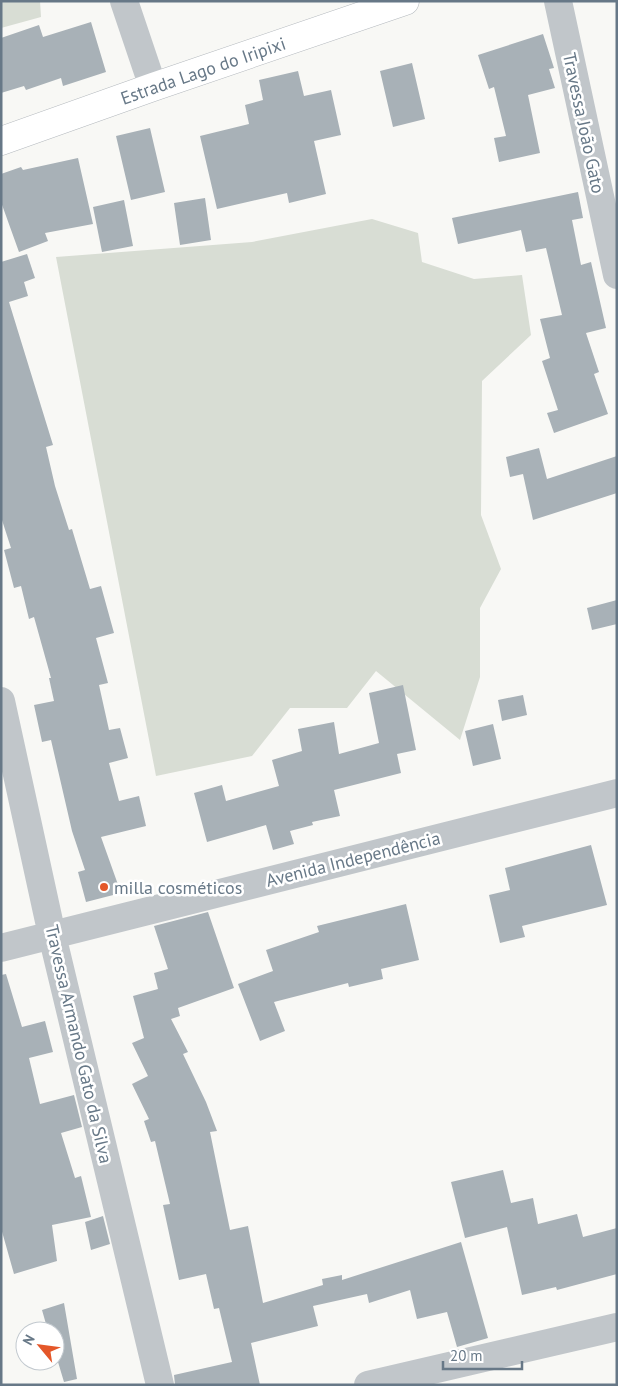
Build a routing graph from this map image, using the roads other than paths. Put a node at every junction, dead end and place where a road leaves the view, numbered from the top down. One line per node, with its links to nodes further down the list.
1 (124, 1): 4 (street)
2 (405, 1): 4 (street, Estrada Lago do Iripixi)
3 (558, 1): 6 (street, Travessa João Gato)
4 (153, 87): 5 (street, Estrada Lago do Iripixi)
5 (1, 141)
6 (617, 275)
7 (1, 702): 9 (street, Travessa Armando Gato da Silva)
8 (617, 793): 9 (street, Avenida Independência)
9 (52, 935): 10 (street, Avenida Independência); 12 (street, Travessa Armando Gato da Silva)
10 (1, 948)
11 (617, 1328): 13 (street)
12 (160, 1385)
13 (368, 1385)

